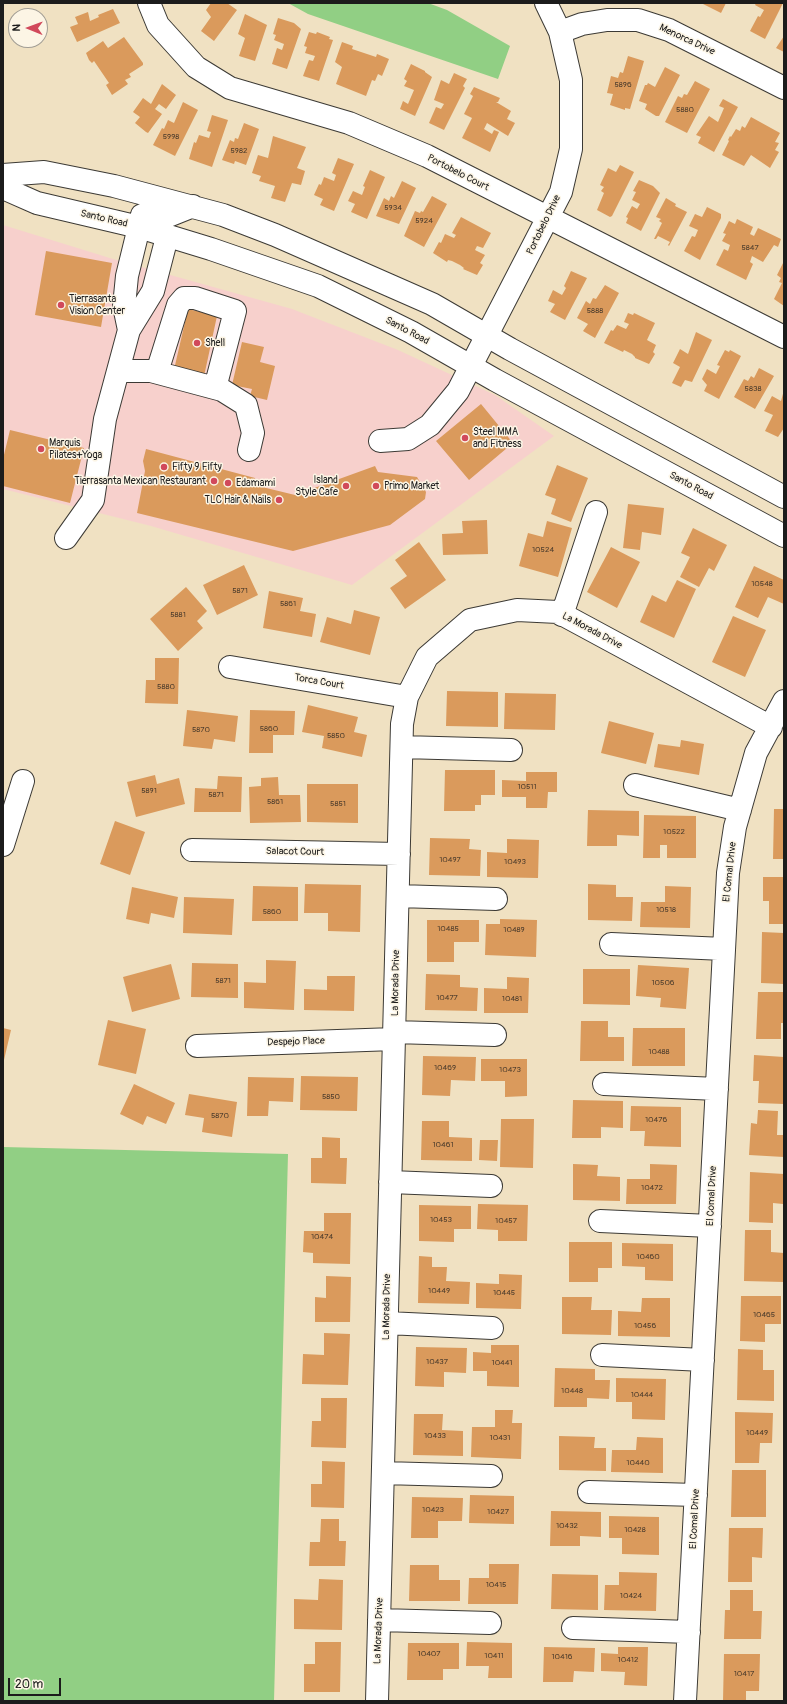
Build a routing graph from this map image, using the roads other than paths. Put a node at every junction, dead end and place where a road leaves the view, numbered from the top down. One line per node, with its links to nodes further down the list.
1 (149, 3): 8 (street, Portobelo Court)
2 (546, 3): 3 (street, Portobelo Drive)
3 (560, 32): 4 (street, Menorca Drive); 8 (street, Portobelo Drive)
4 (784, 88)
5 (3, 175): 7 (street)
6 (3, 188): 9 (street, Santo Road)
7 (193, 206): 9 (street); 12 (street)
8 (548, 219): 12 (street, Portobelo Drive); 13 (street, Portobelo Court)
9 (139, 227): 10 (street, Santo Road); 11 (street)
10 (167, 237): 11 (street); 14 (street, Santo Road)
11 (129, 330): 15 (street)
12 (487, 336): 14 (street, Portobelo Drive); 20 (street)
13 (784, 337)
14 (470, 366): 18 (street, Portobelo Drive); 22 (street, Santo Road)
15 (118, 371): 16 (street); 23 (street)
16 (157, 372): 17 (street); 17 (street)
17 (215, 388): 19 (street)
18 (380, 440)
19 (249, 450)
20 (784, 496)
21 (596, 512): 24 (street)
22 (784, 536)
23 (66, 538)
24 (562, 615): 26 (street, La Morada Drive); 28 (street, La Morada Drive)
25 (230, 667): 26 (street, Torca Court)
26 (407, 697): 29 (street, La Morada Drive)
27 (784, 701): 28 (street, El Comal Drive)
28 (770, 726): 33 (street, El Comal Drive)
29 (402, 747): 30 (street); 36 (street, La Morada Drive)
30 (511, 750)
31 (23, 781): 34 (street)
32 (635, 785): 33 (street)
33 (740, 810): 40 (street, El Comal Drive)
34 (3, 845)
35 (192, 850): 36 (street, Salacot Court)
36 (399, 854): 37 (street, La Morada Drive)
37 (398, 896): 38 (street); 41 (street, La Morada Drive)
38 (496, 899)
39 (611, 944): 40 (street)
40 (724, 949): 45 (street, El Comal Drive)
41 (394, 1035): 42 (street, Despejo Place); 43 (street, Despejo Place); 46 (street, La Morada Drive)
42 (496, 1035)
43 (197, 1046)
44 (604, 1084): 45 (street)
45 (717, 1089): 49 (street, El Comal Drive)
46 (390, 1182): 47 (street); 50 (street, La Morada Drive)
47 (491, 1186)
48 (600, 1221): 49 (street)
49 (710, 1226): 53 (street, El Comal Drive)
50 (387, 1323): 51 (street); 54 (street, La Morada Drive)
51 (492, 1328)
52 (602, 1355): 53 (street)
53 (703, 1360): 57 (street, El Comal Drive)
54 (383, 1473): 55 (street); 58 (street, La Morada Drive)
55 (491, 1476)
56 (589, 1492): 57 (street)
57 (696, 1495): 61 (street, El Comal Drive)
58 (379, 1620): 59 (street); 62 (street, La Morada Drive)
59 (490, 1623)
60 (573, 1628): 61 (street)
61 (689, 1632): 63 (street, El Comal Drive)
62 (377, 1701)
63 (685, 1701)

